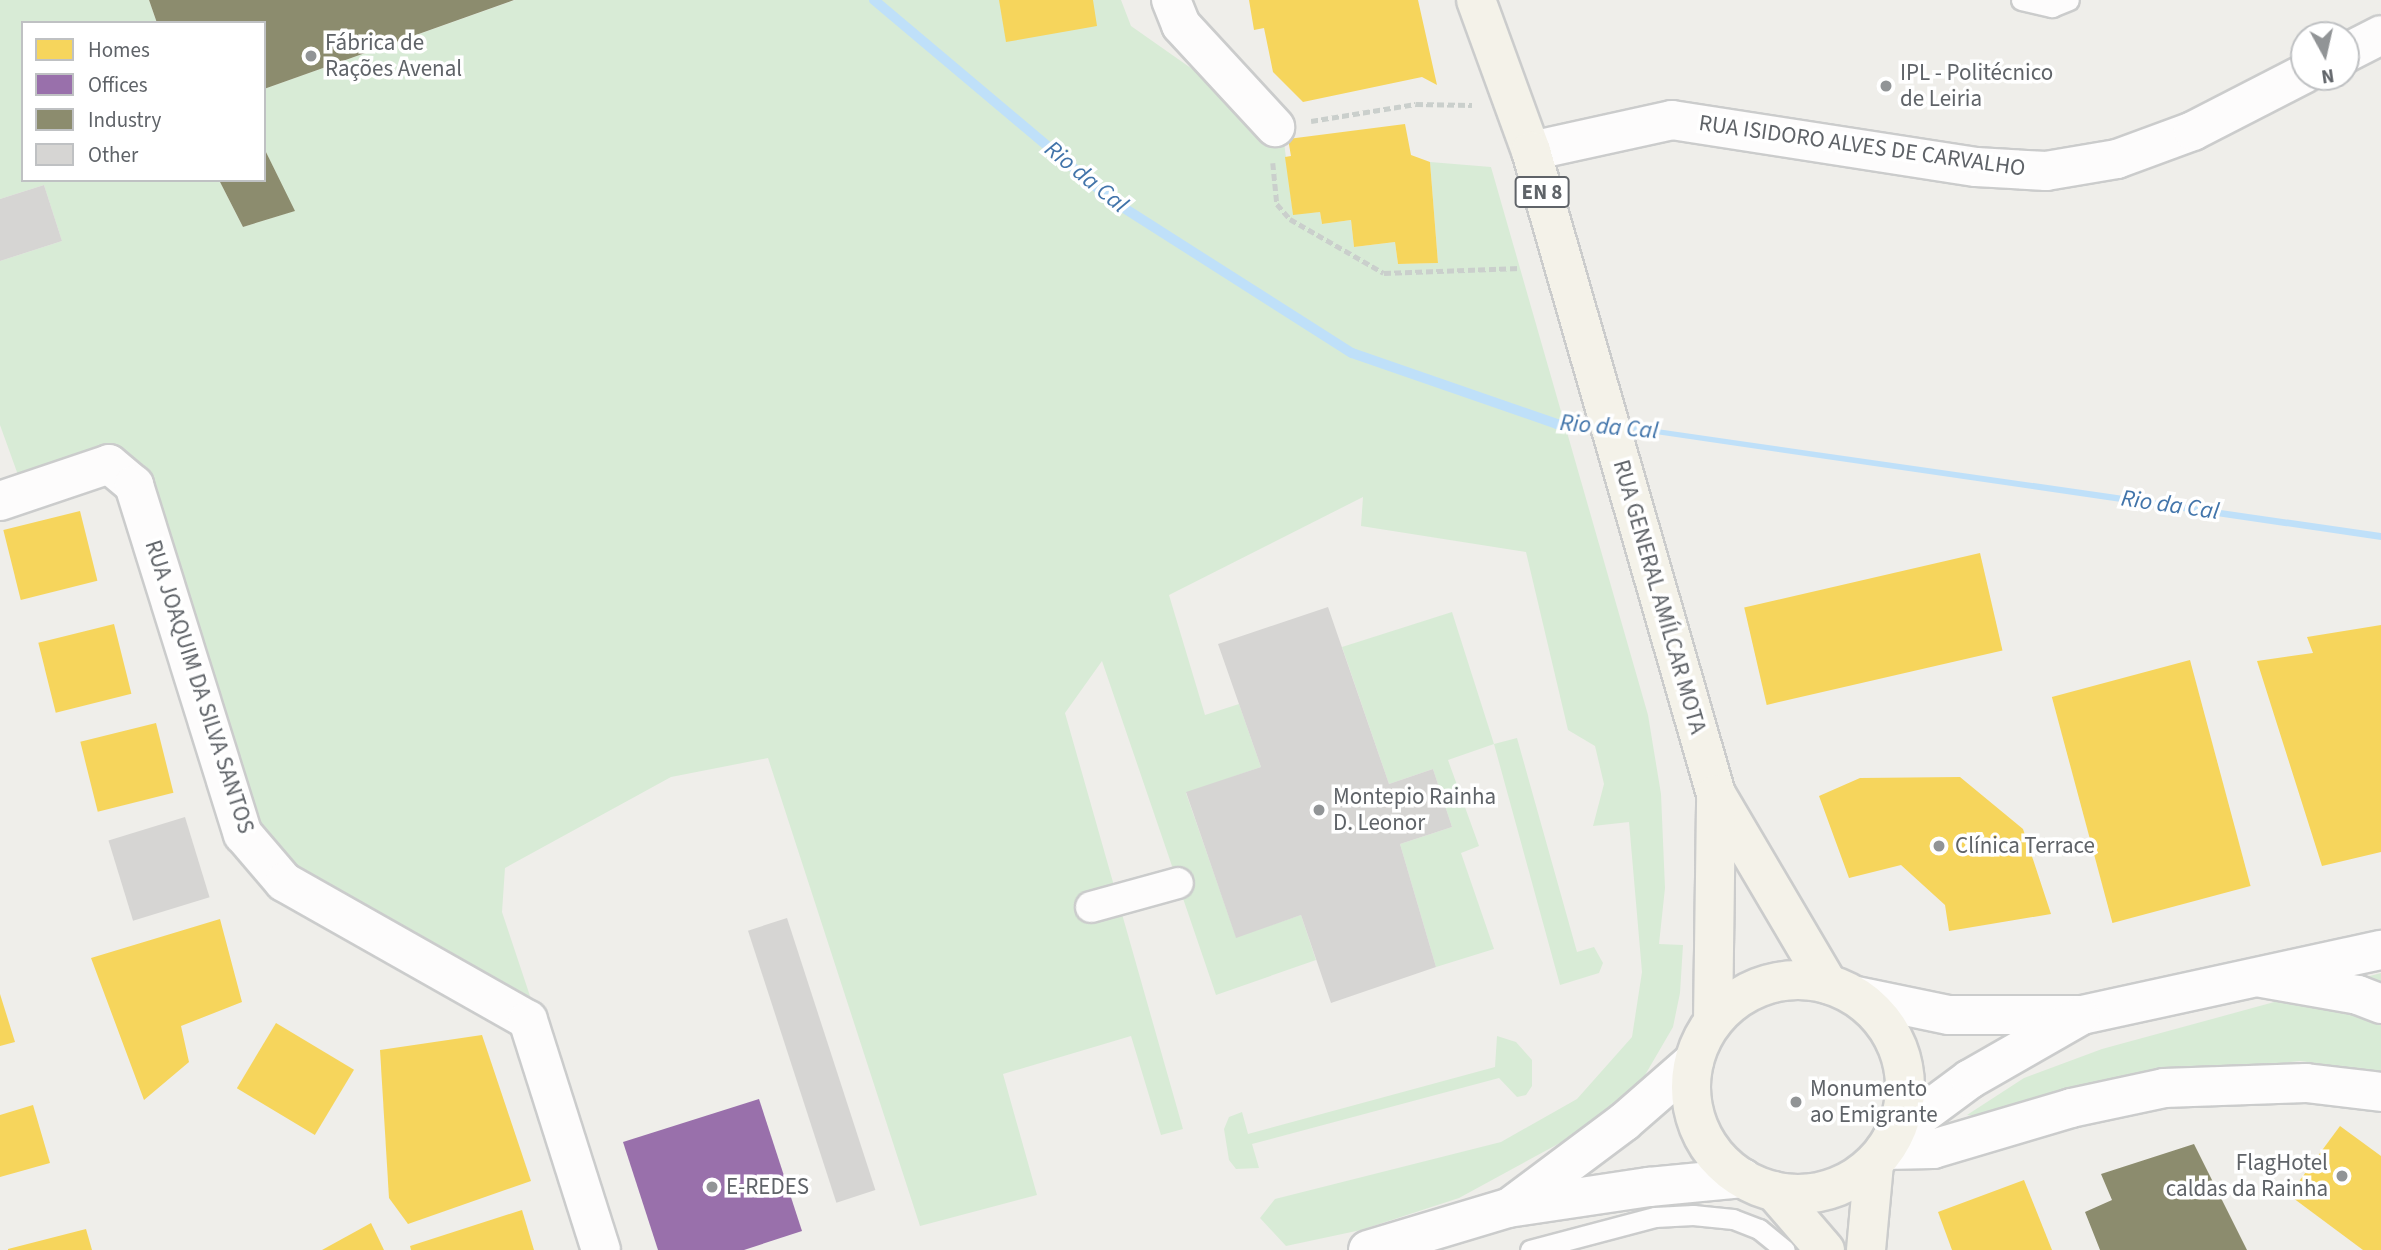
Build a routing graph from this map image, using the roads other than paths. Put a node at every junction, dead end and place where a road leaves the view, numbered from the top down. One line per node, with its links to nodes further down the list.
1 (1171, 0): 8 (street)
2 (1476, 0): 9 (main road, RUA GENERAL AMÍLCAR MOTA / EN 8)
3 (2021, 0): 4 (lane)
4 (2069, 0)
5 (2381, 35): 6 (street)
6 (2360, 46)
7 (2290, 81): 9 (street, RUA ISIDORO ALVES DE CARVALHO)
8 (1275, 127)
9 (1531, 151): 11 (main road, RUA GENERAL AMÍLCAR MOTA / EN 8)
10 (0, 501): 25 (street, RUA JOAQUIM DA SILVA SANTOS)
11 (1716, 794): 16 (main road); 19 (main road)
12 (1178, 883): 13 (street)
13 (1091, 907)
14 (2381, 950): 15 (street)
15 (2262, 978): 17 (street); 18 (street)
16 (1842, 990): 18 (street); 19 (main road); 22 (main road)
17 (2381, 1004)
18 (2082, 1015): 22 (street)
19 (1713, 1021): 20 (main road)
20 (1694, 1060): 23 (main road); 24 (street)
21 (2381, 1092): 22 (street)
22 (1884, 1150): 23 (main road); 30 (main road)
23 (1758, 1185): 24 (street); 29 (main road)
24 (1508, 1208): 26 (street)
25 (601, 1250)
26 (1368, 1250)
27 (1530, 1250): 28 (lane)
28 (1785, 1250)
29 (1825, 1250)
30 (1866, 1250)

